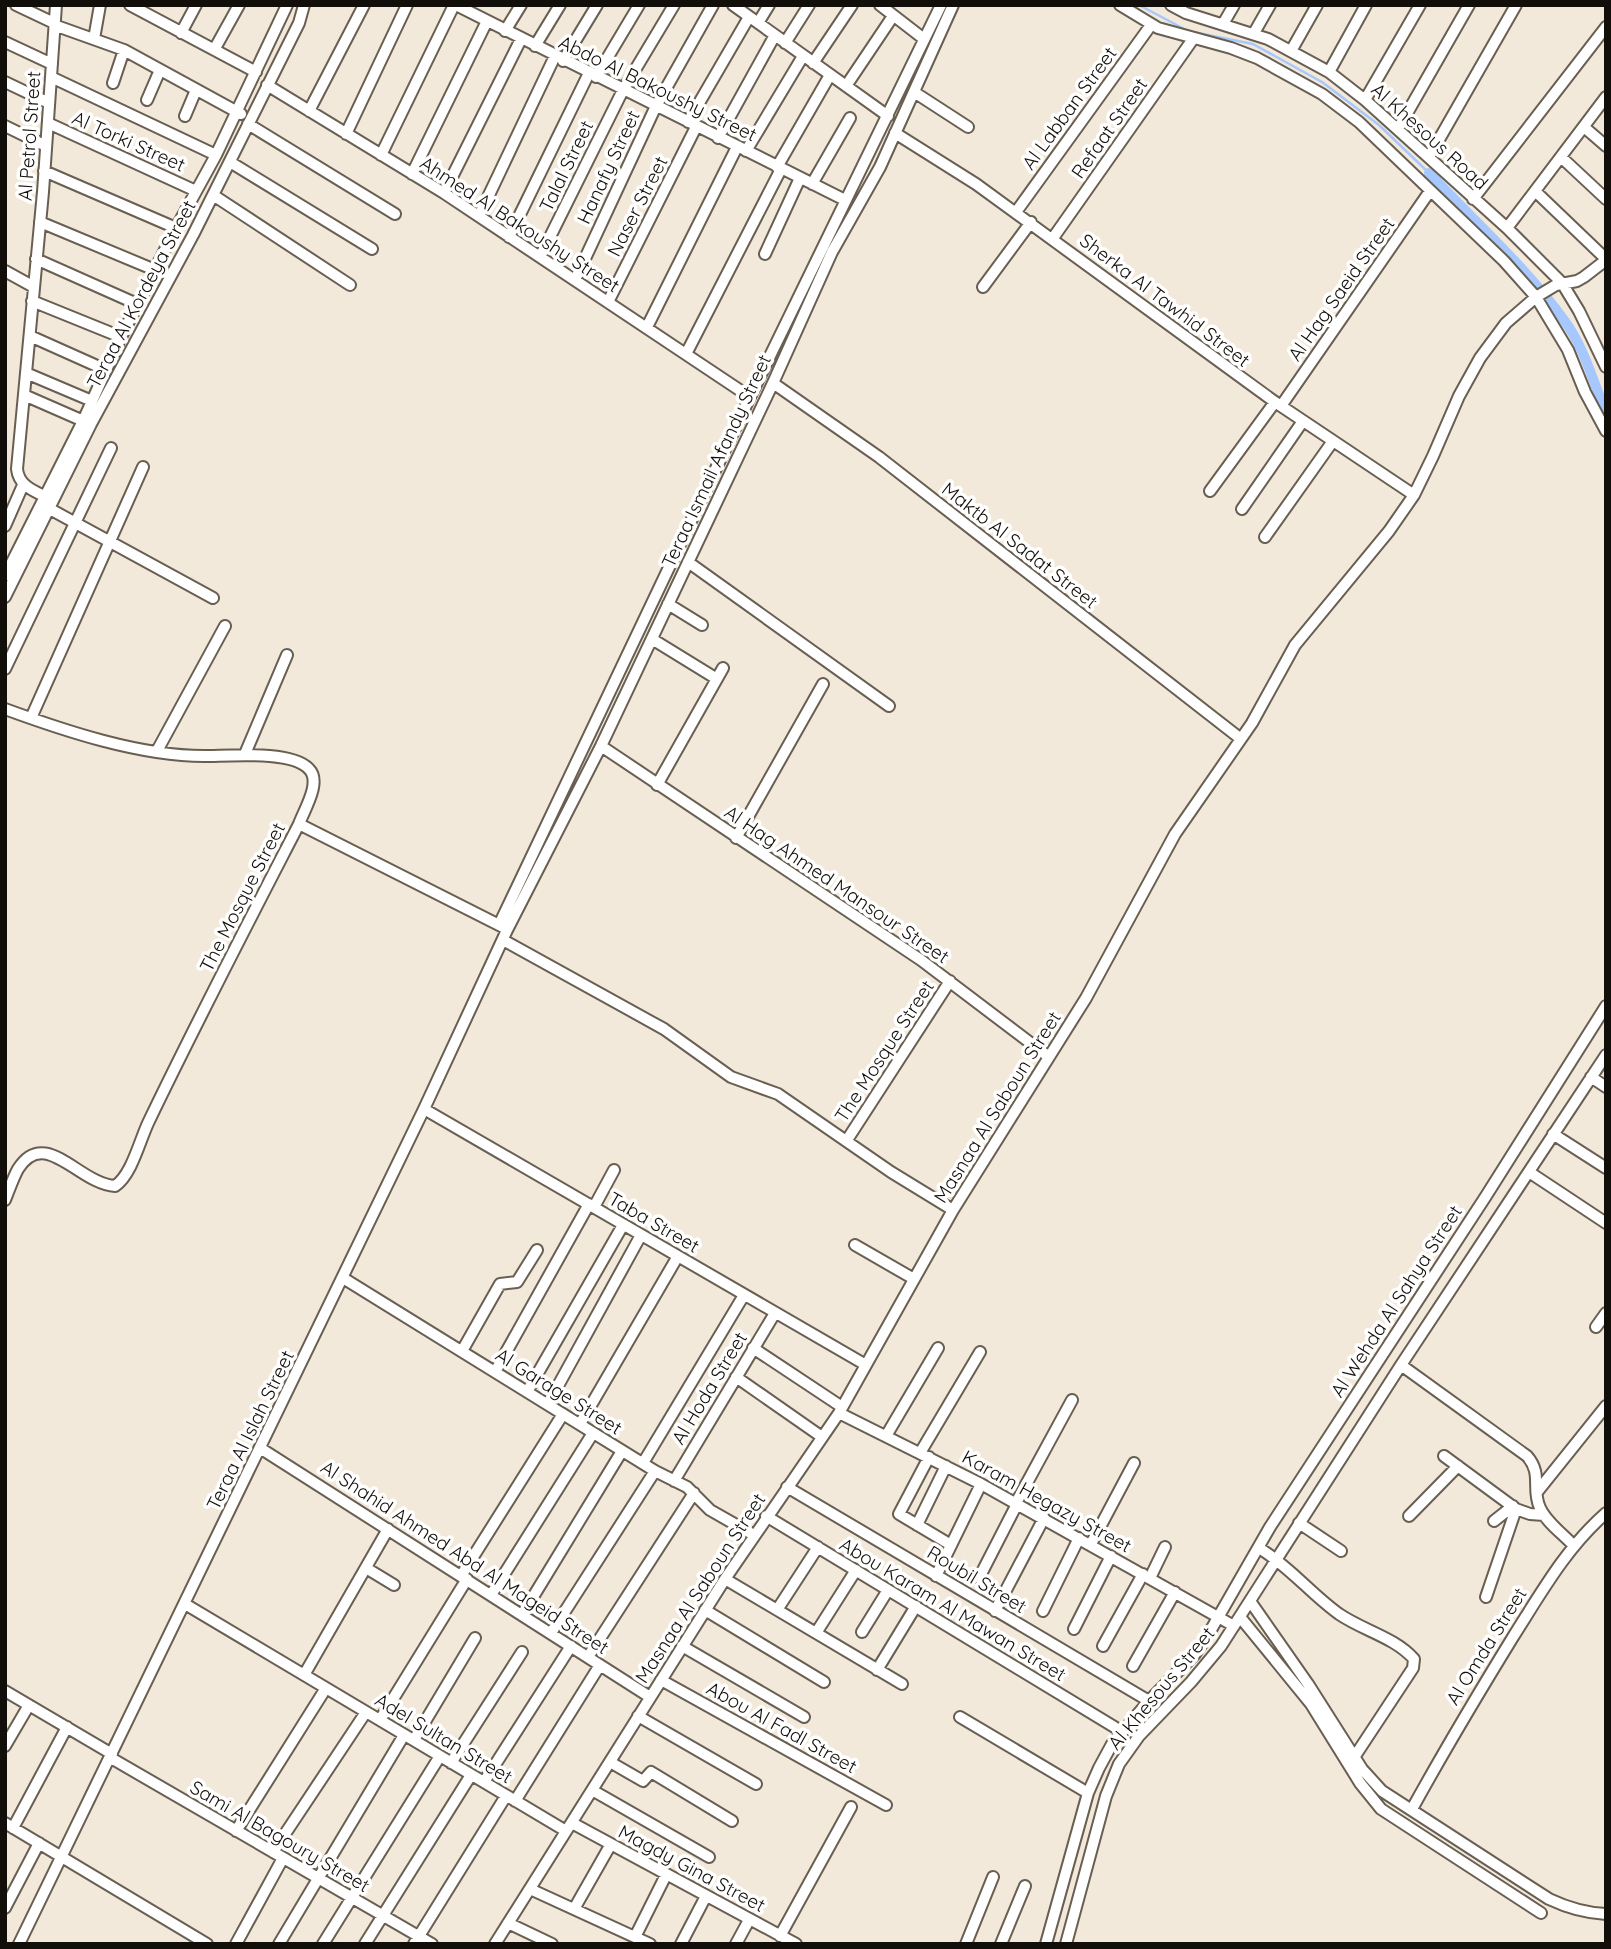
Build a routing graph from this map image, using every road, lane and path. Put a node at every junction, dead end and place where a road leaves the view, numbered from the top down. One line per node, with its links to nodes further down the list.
1 (16, 5): 39 (street)
2 (56, 5): 39 (street, Al Petrol Street)
3 (100, 5): 47 (street)
4 (130, 5): 35 (street)
5 (196, 5): 44 (street)
6 (239, 5): 55 (street)
7 (287, 5): 62 (street, Teraa Al Kordeya Street)
8 (304, 5): 69 (street, Teraa Al Kordeya Street)
9 (364, 5): 79 (street)
10 (407, 5): 92 (street)
11 (455, 5): 36 (street, Abdo Al Bakoushy Street); 98 (street)
12 (521, 5): 43 (street)
13 (560, 5): 53 (street)
14 (597, 5): 58 (street)
15 (639, 5): 64 (street)
16 (674, 5): 72 (street, Talal Street)
17 (713, 5): 78 (street, Hanafy Street)
18 (733, 5): 37 (street)
19 (769, 5): 37 (street, Naser Street)
20 (810, 5): 52 (street)
21 (852, 5): 59 (street)
22 (941, 5): 49 (street, Teraa Ismail Afandy Street)
23 (953, 5): 73 (street, Teraa Ismail Afandy Street)
24 (1120, 5): 41 (street)
25 (1171, 5): 34 (street, Al Khesous Road)
26 (1234, 5): 40 (street)
27 (1270, 5): 45 (street)
28 (1317, 5): 56 (street)
29 (1366, 5): 63 (street)
30 (1420, 5): 76 (street)
31 (1469, 5): 90 (street)
32 (1516, 5): 99 (street)
33 (888, 9): 49 (street); 70 (street)
34 (1189, 9): 40 (street, Al Khesous Road)
35 (151, 10): 44 (street)
36 (479, 10): 38 (street, Abdo Al Bakoushy Street)
37 (753, 20): 46 (street); 86 (street, Naser Street)
38 (487, 21): 43 (street, Abdo Al Bakoushy Street); 104 (street)
39 (54, 24): 47 (street); 60 (street, Al Petrol Street)
40 (1223, 24): 45 (street, Al Khesous Road)
41 (1151, 25): 50 (street); 115 (street, Al Labban Street)
42 (1606, 27): 112 (street)
43 (505, 31): 48 (street, Abdo Al Bakoushy Street)
44 (181, 33): 55 (street)
45 (1254, 33): 56 (street, Al Khesous Road)
46 (775, 35): 52 (street); 93 (street)
47 (93, 39): 54 (street)
48 (521, 39): 53 (street, Abdo Al Bakoushy Street); 110 (street)
49 (925, 39): 82 (street, Teraa Ismail Afandy Street)
50 (1193, 39): 108 (street); 123 (street, Refaat Street)
51 (5, 41): 60 (street)
52 (785, 43): 57 (street)
53 (536, 46): 58 (street, Abdo Al Bakoushy Street)
54 (124, 50): 61 (street); 68 (street)
55 (214, 50): 62 (street)
56 (1291, 51): 63 (street, Al Khesous Road)
57 (803, 55): 59 (street); 96 (street)
58 (559, 58): 64 (street, Abdo Al Bakoushy Street); 117 (street)
59 (813, 63): 65 (street)
60 (52, 64): 66 (street, Al Petrol Street)
61 (160, 70): 71 (street); 75 (street)
62 (256, 72): 80 (street, Teraa Al Kordeya Street)
63 (1329, 72): 76 (street, Al Khesous Road)
64 (592, 75): 72 (street, Abdo Al Bakoushy Street); 122 (street)
65 (830, 75): 70 (street); 102 (street)
66 (51, 77): 77 (street, Al Petrol Street); 97 (street)
67 (5, 82): 77 (street)
68 (113, 83)
69 (267, 85): 79 (street, Ahmed Al Bakoushy Street); 84 (street, Teraa Al Kordeya Street)
70 (846, 86): 82 (street)
71 (197, 90): 80 (street); 81 (street)
72 (623, 90): 78 (street, Abdo Al Bakoushy Street); 126 (street, Talal Street)
73 (914, 92): 88 (street); 91 (street, Teraa Ismail Afandy Street)
74 (1606, 97): 89 (street)
75 (147, 100)
76 (1365, 100): 90 (street, Al Khesous Road)
77 (49, 103): 85 (street, Al Petrol Street)
78 (656, 107): 86 (street, Abdo Al Bakoushy Street); 131 (street, Hanafy Street)
79 (309, 111): 92 (street, Ahmed Al Bakoushy Street)
80 (237, 112): 84 (street); 97 (street, Teraa Al Kordeya Street)
81 (185, 116)
82 (888, 116): 114 (street, Teraa Ismail Afandy Street)
83 (850, 118): 106 (street)
84 (249, 122): 101 (street, Teraa Al Kordeya Street); 116 (street)
85 (48, 123): 95 (street, Al Petrol Street); 107 (street, Al Torki Street)
86 (692, 124): 93 (street, Abdo Al Bakoushy Street); 138 (street, Naser Street)
87 (5, 126): 95 (street)
88 (968, 127)
89 (1584, 127): 94 (street); 100 (street)
90 (1398, 129): 99 (street, Al Khesous Road)
91 (895, 133): 115 (street, Sherka Al Tawhid Street); 147 (street, Teraa Ismail Afandy Street)
92 (346, 134): 98 (street, Ahmed Al Bakoushy Street)
93 (718, 138): 96 (street, Abdo Al Bakoushy Street)
94 (1604, 140)
95 (46, 146): 103 (street, Al Petrol Street)
96 (742, 149): 102 (street, Abdo Al Bakoushy Street); 140 (street)
97 (216, 155): 107 (street, Teraa Al Kordeya Street)
98 (381, 155): 104 (street, Ahmed Al Bakoushy Street)
99 (1429, 157): 112 (street, Al Khesous Road)
100 (1561, 157): 109 (street); 113 (street)
101 (230, 162): 111 (street, Teraa Al Kordeya Street); 124 (street)
102 (779, 168): 105 (street, Abdo Al Bakoushy Street); 143 (street)
103 (44, 171): 118 (street, Al Petrol Street); 120 (street)
104 (412, 174): 110 (street, Ahmed Al Bakoushy Street)
105 (800, 178): 106 (street, Abdo Al Bakoushy Street); 125 (street)
106 (812, 184): 114 (street, Abdo Al Bakoushy Street)
107 (197, 191): 120 (street, Teraa Al Kordeya Street)
108 (1430, 191): 136 (street); 151 (street, Al Hag Saeid Street)
109 (1535, 191): 121 (street); 128 (street)
110 (444, 193): 117 (street, Ahmed Al Bakoushy Street)
111 (213, 195): 133 (street); 153 (street, Teraa Al Kordeya Street)
112 (1473, 199): 121 (street, Al Khesous Road)
113 (1606, 199)
114 (845, 200): 149 (street, Teraa Ismail Afandy Street)
115 (1016, 212): 119 (street, Sherka Al Tawhid Street)
116 (395, 214)
117 (479, 216): 122 (street, Ahmed Al Bakoushy Street)
118 (40, 222): 127 (street, Al Petrol Street); 129 (street)
119 (1031, 222): 123 (street, Sherka Al Tawhid Street); 135 (street)
120 (176, 228): 129 (street, Teraa Al Kordeya Street)
121 (1507, 228): 132 (street, Al Khesous Road)
122 (509, 237): 126 (street, Ahmed Al Bakoushy Street)
123 (1053, 238): 151 (street, Sherka Al Tawhid Street)
124 (372, 249)
125 (765, 254)
126 (540, 257): 131 (street, Ahmed Al Bakoushy Street)
127 (36, 259): 134 (street, Al Petrol Street); 139 (street)
128 (1606, 260): 132 (street, Masnaa Al Saboun Street)
129 (155, 270): 139 (street, Teraa Al Kordeya Street)
130 (5, 271): 134 (street)
131 (575, 280): 138 (street, Ahmed Al Bakoushy Street)
132 (1559, 284): 136 (street, Masnaa Al Saboun Street); 144 (street, Al Khesous Road)
133 (350, 285)
134 (34, 287): 137 (street, Al Petrol Street)
135 (983, 287)
136 (1538, 296): 154 (street); 162 (street, Masnaa Al Saboun Street)
137 (33, 301): 141 (street, Al Petrol Street); 142 (street)
138 (608, 302): 140 (street, Ahmed Al Bakoushy Street)
139 (137, 304): 142 (street, Teraa Al Kordeya Street)
140 (647, 327): 143 (street, Ahmed Al Bakoushy Street)
141 (30, 336): 145 (street); 146 (street, Al Petrol Street)
142 (121, 337): 145 (street, Teraa Al Kordeya Street)
143 (686, 354): 149 (street, Ahmed Al Bakoushy Street)
144 (1606, 366)
145 (106, 370): 150 (street, Teraa Al Kordeya Street)
146 (26, 373): 148 (street, Al Petrol Street); 150 (street)
147 (773, 383): 158 (street, Teraa Ismail Afandy Street); 185 (street, Maktb Al Sadat Street)
148 (24, 395): 153 (street); 160 (street, Al Petrol Street)
149 (750, 397): 157 (street, Teraa Ismail Afandy Street)
150 (92, 401): 153 (street, Teraa Al Kordeya Street)
151 (1278, 404): 152 (street, Sherka Al Tawhid Street); 161 (street, Al Hag Saeid Street)
152 (1303, 421): 155 (street, Sherka Al Tawhid Street); 164 (street)
153 (87, 422): 163 (street, Teraa Al Kordeya Street)
154 (1606, 432)
155 (1332, 440): 162 (street, Sherka Al Tawhid Street); 167 (street)
156 (111, 448): 165 (street)
157 (726, 448): 158 (street); 192 (street, Teraa Ismail Afandy Street)
158 (737, 455): 169 (street, Teraa Ismail Afandy Street)
159 (143, 467): 168 (street)
160 (23, 485): 163 (street); 166 (street)
161 (1210, 491)
162 (1414, 495): 185 (street, Masnaa Al Saboun Street)
163 (49, 502): 165 (street); 170 (street, Teraa Al Kordeya Street); 171 (street, Teraa Al Kordeya Street)
164 (1242, 509)
165 (75, 523): 168 (street); 179 (street)
166 (5, 526)
167 (1265, 537)
168 (110, 542): 172 (street); 184 (street)
169 (688, 562): 173 (street, Teraa Ismail Afandy Street); 182 (street)
170 (5, 576)
171 (5, 597)
172 (213, 598)
173 (668, 604): 174 (street); 176 (street, Teraa Ismail Afandy Street)
174 (702, 625)
175 (225, 626): 187 (street)
176 (652, 639): 180 (street); 186 (street, Teraa Ismail Afandy Street)
177 (286, 655): 188 (street)
178 (723, 668): 180 (street)
179 (5, 669)
180 (717, 679): 189 (street)
181 (822, 684): 191 (street)
182 (889, 706)
183 (5, 709): 184 (street, The Mosque Street)
184 (31, 718): 187 (street, The Mosque Street)
185 (1241, 739): 196 (street, Masnaa Al Saboun Street)
186 (601, 746): 189 (street, Al Hag Ahmed Mansour Street); 192 (street, Teraa Ismail Afandy Street)
187 (157, 751): 188 (street, The Mosque Street)
188 (245, 754): 190 (street, The Mosque Street)
189 (657, 785): 191 (street, Al Hag Ahmed Mansour Street)
190 (299, 824): 192 (street); 206 (street, The Mosque Street)
191 (736, 838): 193 (street, Al Hag Ahmed Mansour Street)
192 (503, 931): 199 (street, Teraa Al Islah Street); 201 (street)
193 (950, 981): 196 (street, Al Hag Ahmed Mansour Street); 201 (street, The Mosque Street)
194 (1606, 1006): 205 (street, Al Wehda Al Sahya Street)
195 (1606, 1055): 197 (street, Al Wehda Al Sahya Street)
196 (1049, 1057): 209 (street, Masnaa Al Saboun Street)
197 (1591, 1077): 198 (street); 200 (street, Al Wehda Al Sahya Street)
198 (1606, 1087)
199 (424, 1109): 207 (street, Taba Street); 216 (street, Teraa Al Islah Street)
200 (1553, 1134): 202 (street); 204 (street, Al Wehda Al Sahya Street)
201 (847, 1140): 209 (street)
202 (1606, 1168)
203 (614, 1170): 207 (street)
204 (1529, 1172): 208 (street, Al Wehda Al Sahya Street); 210 (street)
205 (1486, 1196): 208 (street); 274 (street, Al Wehda Al Sahya Street)
206 (5, 1200)
207 (591, 1206): 211 (street, Taba Street); 230 (street)
208 (1505, 1208): 228 (street, Al Wehda Al Sahya Street)
209 (953, 1210): 217 (street, Masnaa Al Saboun Street)
210 (1606, 1223)
211 (624, 1225): 212 (street, Taba Street); 232 (street)
212 (641, 1235): 215 (street, Taba Street); 234 (street)
213 (856, 1244): 217 (street)
214 (537, 1250): 219 (street)
215 (678, 1256): 218 (street, Taba Street); 238 (street)
216 (343, 1278): 226 (street, Al Garage Street); 242 (street, Teraa Al Islah Street)
217 (914, 1279): 229 (street, Masnaa Al Saboun Street)
218 (744, 1295): 222 (street, Taba Street); 246 (street)
219 (491, 1299): 220 (street); 226 (street)
220 (503, 1306)
221 (1606, 1312): 223 (street)
222 (775, 1313): 224 (street, Al Hoda Street); 229 (street, Taba Street)
223 (1597, 1327)
224 (753, 1348): 231 (street, Al Hoda Street); 236 (street, Karam Hegazy Street)
225 (938, 1348): 240 (street)
226 (462, 1351): 230 (street, Al Garage Street)
227 (980, 1352): 244 (street)
228 (1401, 1364): 254 (street); 264 (street, Al Wehda Al Sahya Street)
229 (866, 1366): 236 (street, Masnaa Al Saboun Street)
230 (495, 1372): 232 (street, Al Garage Street)
231 (736, 1377): 241 (street); 251 (street, Al Hoda Street)
232 (527, 1392): 234 (street, Al Garage Street)
233 (1072, 1400): 256 (street)
234 (548, 1404): 237 (street, Al Garage Street)
235 (1606, 1406): 254 (street)
236 (841, 1410): 240 (street, Karam Hegazy Street); 241 (street, Masnaa Al Saboun Street)
237 (563, 1413): 238 (street, Al Garage Street); 282 (street)
238 (580, 1424): 239 (street, Al Garage Street)
239 (593, 1433): 243 (street, Al Garage Street); 288 (street)
240 (886, 1436): 244 (street, Karam Hegazy Street)
241 (822, 1437): 253 (street, Masnaa Al Saboun Street)
242 (260, 1448): 266 (street, Al Shahid Ahmed Abd Al Mageid Street); 291 (street, Teraa Al Islah Street)
243 (622, 1451): 246 (street, Al Garage Street); 297 (street)
244 (924, 1455): 248 (street, Karam Hegazy Street); 265 (street)
245 (1444, 1455): 249 (street)
246 (643, 1463): 250 (street, Al Garage Street)
247 (1134, 1463): 269 (street)
248 (946, 1466): 252 (street, Karam Hegazy Street); 265 (street)
249 (1458, 1466): 257 (street); 261 (street)
250 (655, 1471): 251 (street, Al Garage Street); 302 (street)
251 (674, 1481): 255 (street, Al Garage Street)
252 (981, 1484): 256 (street, Karam Hegazy Street); 270 (street)
253 (787, 1487): 260 (street, Masnaa Al Saboun Street); 280 (street, Roubil Street)
254 (1537, 1492): 259 (street)
255 (694, 1493): 267 (street, Al Garage Street); 309 (street)
256 (1017, 1503): 262 (street, Karam Hegazy Street); 284 (street)
257 (1515, 1507): 259 (street); 263 (street); 289 (street)
258 (1606, 1513): 271 (street, Al Omda Street)
259 (1544, 1515): 271 (street)
260 (766, 1516): 267 (street, Masnaa Al Saboun Street); 272 (street, Abou Karam Al Mawan Street)
261 (1409, 1516)
262 (1044, 1518): 268 (street, Karam Hegazy Street); 295 (street)
263 (1494, 1521)
264 (1299, 1523): 275 (street); 277 (street, Al Wehda Al Sahya Street)
265 (917, 1525): 270 (street)
266 (388, 1529): 278 (street); 282 (street, Al Shahid Ahmed Abd Al Mageid Street)
267 (754, 1535): 283 (street, Masnaa Al Saboun Street)
268 (1079, 1538): 269 (street, Karam Hegazy Street); 296 (street)
269 (1091, 1544): 276 (street, Karam Hegazy Street)
270 (951, 1545): 280 (street)
271 (1573, 1545): 344 (street, Al Omda Street)
272 (818, 1547): 279 (street, Abou Karam Al Mawan Street); 294 (street)
273 (1165, 1548): 281 (street)
274 (1259, 1548): 277 (street); 298 (street, Al Wehda Al Sahya Street)
275 (1341, 1551)
276 (1111, 1556): 281 (street, Karam Hegazy Street); 300 (street)
277 (1276, 1558): 290 (street, Al Wehda Al Sahya Street); 333 (street)
278 (366, 1568): 285 (street); 313 (street)
279 (856, 1570): 286 (street, Abou Karam Al Mawan Street); 303 (street)
280 (936, 1576): 295 (street, Roubil Street)
281 (1147, 1576): 287 (street, Karam Hegazy Street); 307 (street)
282 (464, 1578): 288 (street, Al Shahid Ahmed Abd Al Mageid Street); 326 (street)
283 (725, 1578): 293 (street, Masnaa Al Saboun Street); 294 (street)
284 (979, 1578)
285 (394, 1585)
286 (888, 1590): 292 (street, Abou Karam Al Mawan Street); 301 (street)
287 (1175, 1592): 298 (street, Karam Hegazy Street); 311 (street)
288 (491, 1595): 297 (street, Al Shahid Ahmed Abd Al Mageid Street)
289 (1486, 1597)
290 (1250, 1601): 299 (street, Al Wehda Al Sahya Street); 333 (street)
291 (185, 1604): 313 (street, Adel Sultan Street); 331 (street, Teraa Al Islah Street)
292 (916, 1606): 312 (street); 328 (street, Abou Karam Al Mawan Street)
293 (705, 1610): 306 (street, Masnaa Al Saboun Street); 315 (street)
294 (777, 1610): 303 (street)
295 (995, 1611): 320 (street, Roubil Street)
296 (1043, 1611)
297 (522, 1615): 302 (street, Al Shahid Ahmed Abd Al Mageid Street)
298 (1219, 1618): 299 (street, Karam Hegazy Street); 320 (street, Al Khesous Street)
299 (1237, 1622): 350 (street); 389 (street, Al Khesous Street)
300 (1074, 1629)
301 (862, 1632)
302 (551, 1633): 305 (street, Al Shahid Ahmed Abd Al Mageid Street)
303 (816, 1633): 312 (street)
304 (475, 1638): 329 (street)
305 (571, 1646): 309 (street, Al Shahid Ahmed Abd Al Mageid Street); 337 (street)
306 (682, 1646): 314 (street, Masnaa Al Saboun Street); 324 (street)
307 (1103, 1646)
308 (522, 1652): 335 (street)
309 (588, 1657): 310 (street, Al Shahid Ahmed Abd Al Mageid Street)
310 (600, 1665): 319 (street, Al Shahid Ahmed Abd Al Mageid Street); 341 (street)
311 (1133, 1666)
312 (877, 1670): 316 (street)
313 (304, 1675): 317 (street, Adel Sultan Street)
314 (661, 1680): 319 (street, Masnaa Al Saboun Street); 342 (street, Abou Al Fadl Street)
315 (824, 1682)
316 (902, 1684)
317 (326, 1688): 322 (street, Adel Sultan Street); 349 (street)
318 (5, 1691): 321 (street, Sami Al Bagoury Street)
319 (650, 1697): 323 (street, Masnaa Al Saboun Street)
320 (1149, 1701): 328 (street, Al Khesous Street)
321 (29, 1705): 327 (street, Sami Al Bagoury Street); 330 (street)
322 (366, 1712): 326 (street, Adel Sultan Street); 353 (street)
323 (638, 1716): 334 (street, Masnaa Al Saboun Street); 338 (street)
324 (804, 1717)
325 (960, 1717): 340 (street)
326 (380, 1720): 329 (street, Adel Sultan Street)
327 (67, 1727): 331 (street, Sami Al Bagoury Street); 347 (street)
328 (1121, 1731): 340 (street, Al Khesous Street)
329 (409, 1738): 332 (street, Adel Sultan Street); 358 (street)
330 (5, 1746)
331 (111, 1756): 349 (street, Sami Al Bagoury Street); 354 (street, Teraa Al Islah Street)
332 (440, 1756): 335 (street, Adel Sultan Street); 362 (street)
333 (1355, 1756): 344 (street)
334 (610, 1762): 339 (street, Masnaa Al Saboun Street); 345 (street)
335 (451, 1763): 336 (street, Adel Sultan Street)
336 (471, 1774): 337 (street, Adel Sultan Street); 367 (street)
337 (484, 1782): 341 (street, Adel Sultan Street)
338 (756, 1784)
339 (592, 1790): 348 (street, Masnaa Al Saboun Street); 355 (street)
340 (1088, 1793): 388 (street, Al Khesous Street)
341 (511, 1798): 348 (street, Adel Sultan Street); 372 (street)
342 (886, 1805)
343 (851, 1807): 370 (street)
344 (1412, 1810): 346 (street)
345 (732, 1821)
346 (1433, 1823): 350 (street); 366 (street)
347 (7, 1825): 351 (street)
348 (569, 1827): 352 (street, Magdy Gina Street); 360 (street, Masnaa Al Saboun Street)
349 (236, 1831): 353 (street, Sami Al Bagoury Street)
350 (1424, 1836): 365 (street)
351 (38, 1843): 354 (street); 363 (street)
352 (611, 1844): 356 (street, Magdy Gina Street); 364 (street)
353 (278, 1855): 358 (street, Sami Al Bagoury Street); 376 (street)
354 (61, 1856): 374 (street, Teraa Al Islah Street); 375 (street)
355 (709, 1857)
356 (666, 1875): 361 (street, Magdy Gina Street); 371 (street)
357 (993, 1877): 386 (street)
358 (318, 1878): 362 (street, Sami Al Bagoury Street); 377 (street)
359 (1025, 1886): 387 (street)
360 (530, 1889): 364 (street); 369 (street, Masnaa Al Saboun Street)
361 (706, 1896): 368 (street, Magdy Gina Street); 384 (street)
362 (352, 1897): 367 (street, Sami Al Bagoury Street); 378 (street)
363 (5, 1908)
364 (574, 1909): 371 (street)
365 (1541, 1913)
366 (1606, 1914)
367 (383, 1915): 372 (street, Sami Al Bagoury Street); 379 (street)
368 (749, 1920): 370 (street, Magdy Gina Street); 385 (street)
369 (508, 1923): 381 (street, Masnaa Al Saboun Street); 382 (street)
370 (780, 1936): 373 (street, Magdy Gina Street)
371 (635, 1937): 383 (street)
372 (416, 1940): 380 (street, Sami Al Bagoury Street)
373 (793, 1943)
374 (19, 1944)
375 (207, 1944)
376 (236, 1944)
377 (279, 1944)
378 (323, 1944)
379 (365, 1944)
380 (432, 1944)
381 (495, 1944)
382 (552, 1944)
383 (650, 1944)
384 (681, 1944)
385 (736, 1944)
386 (965, 1944)
387 (1001, 1944)
388 (1046, 1944)
389 (1066, 1944)

